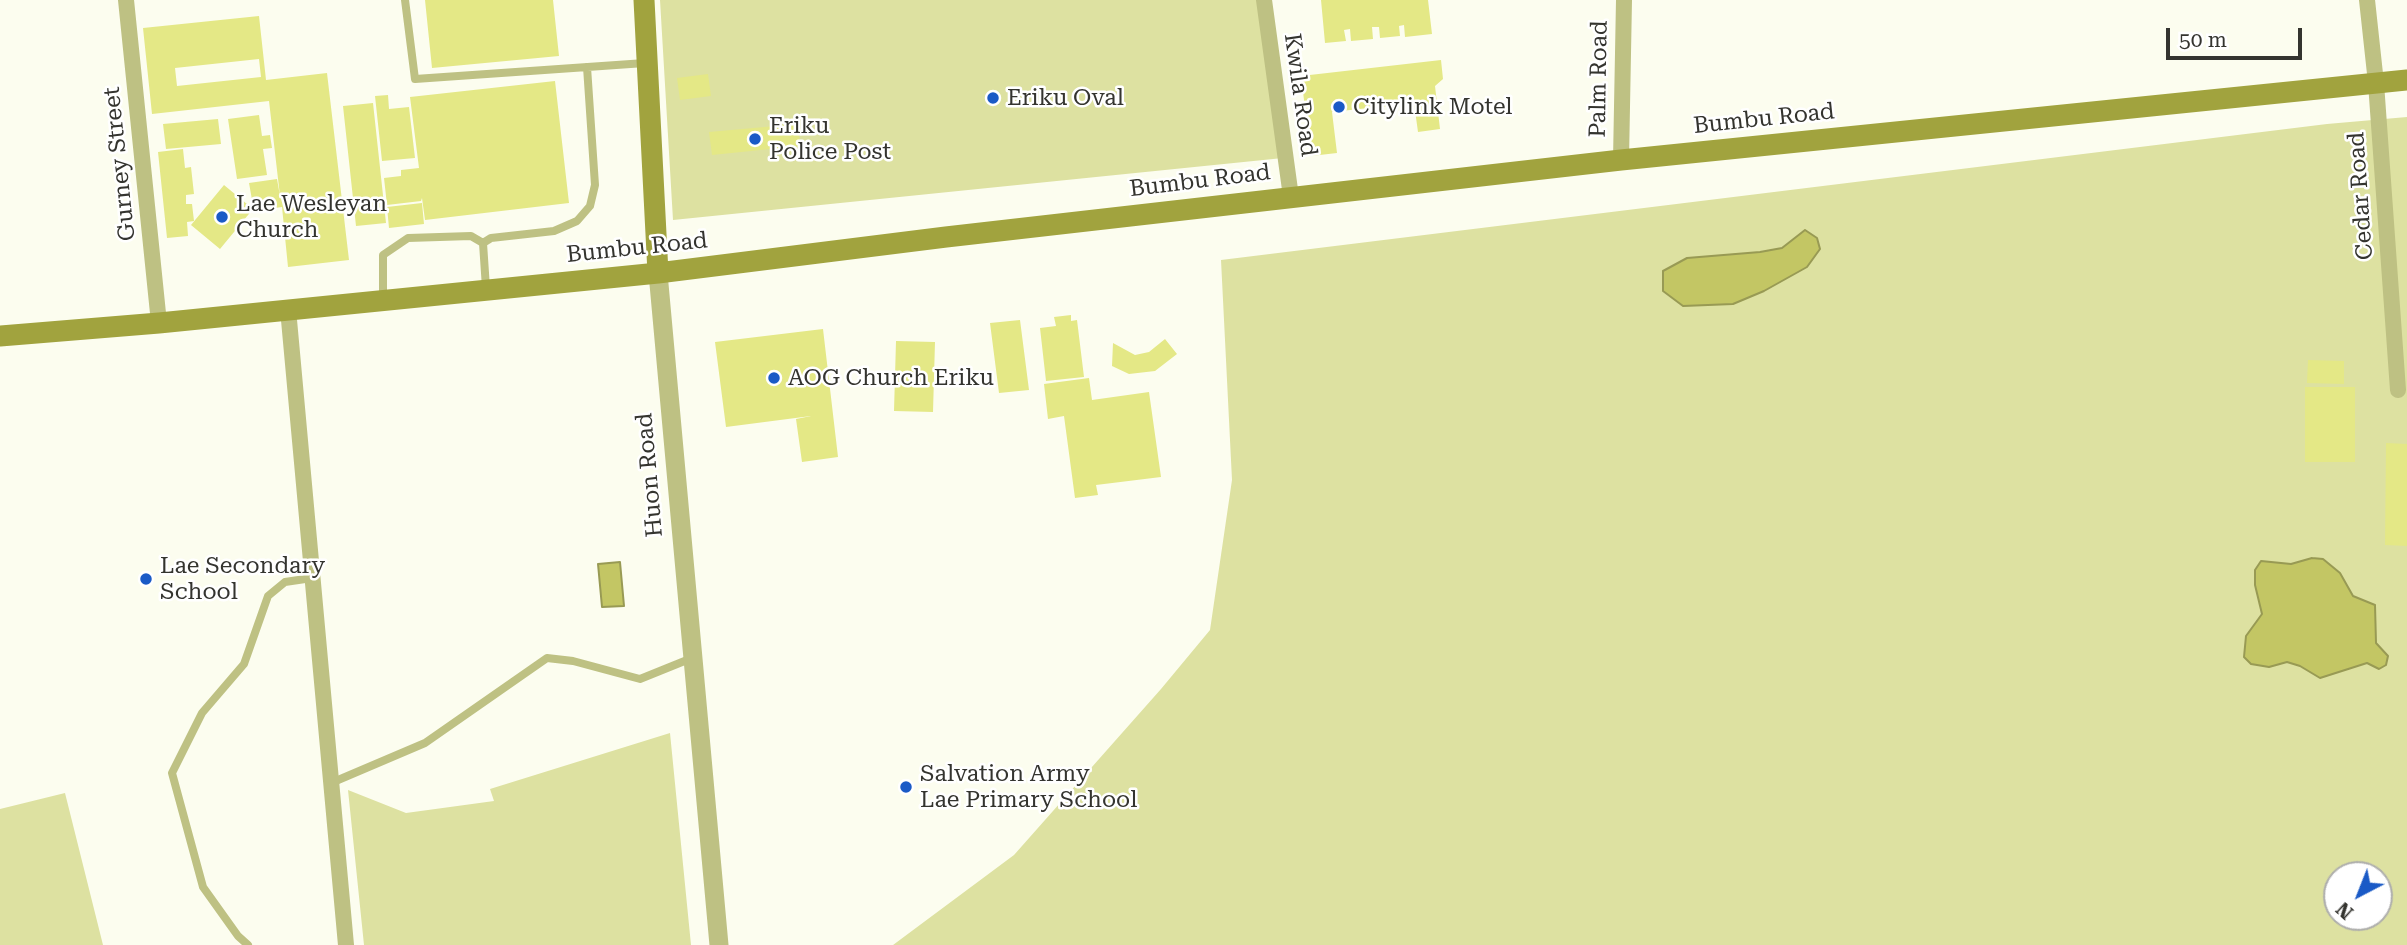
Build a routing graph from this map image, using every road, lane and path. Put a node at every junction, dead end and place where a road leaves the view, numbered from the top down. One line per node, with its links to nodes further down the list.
1 (126, 0): 18 (street, Gurney Street)
2 (405, 0): 8 (lane)
3 (643, 0): 7 (main road, Huon Road)
4 (1264, 0): 12 (street, Kwila Road)
5 (1624, 0): 11 (street, Palm Road)
6 (2367, 0): 10 (street, Cedar Road)
7 (648, 63): 8 (lane); 14 (main road, Huon Road)
8 (587, 68): 13 (lane)
9 (2407, 80): 10 (main road, Bumbu Road)
10 (2376, 83): 11 (main road, Bumbu Road); 20 (street, Cedar Road)
11 (1620, 160): 12 (main road, Bumbu Road)
12 (1291, 197): 14 (main road, Bumbu Road)
13 (484, 243): 15 (lane); 16 (lane)
14 (658, 273): 15 (main road, Bumbu Road); 22 (street, Huon Road)
15 (487, 290): 16 (main road, Bumbu Road)
16 (383, 301): 17 (main road, Bumbu Road)
17 (288, 309): 18 (main road, Bumbu Road); 21 (street)
18 (159, 323): 19 (main road, Bumbu Road)
19 (0, 336)
20 (2398, 390)
21 (312, 578): 23 (street); 24 (lane)
22 (692, 658): 23 (lane); 26 (street, Huon Road)
23 (330, 783): 25 (street)
24 (248, 945)
25 (346, 945)
26 (719, 945)

